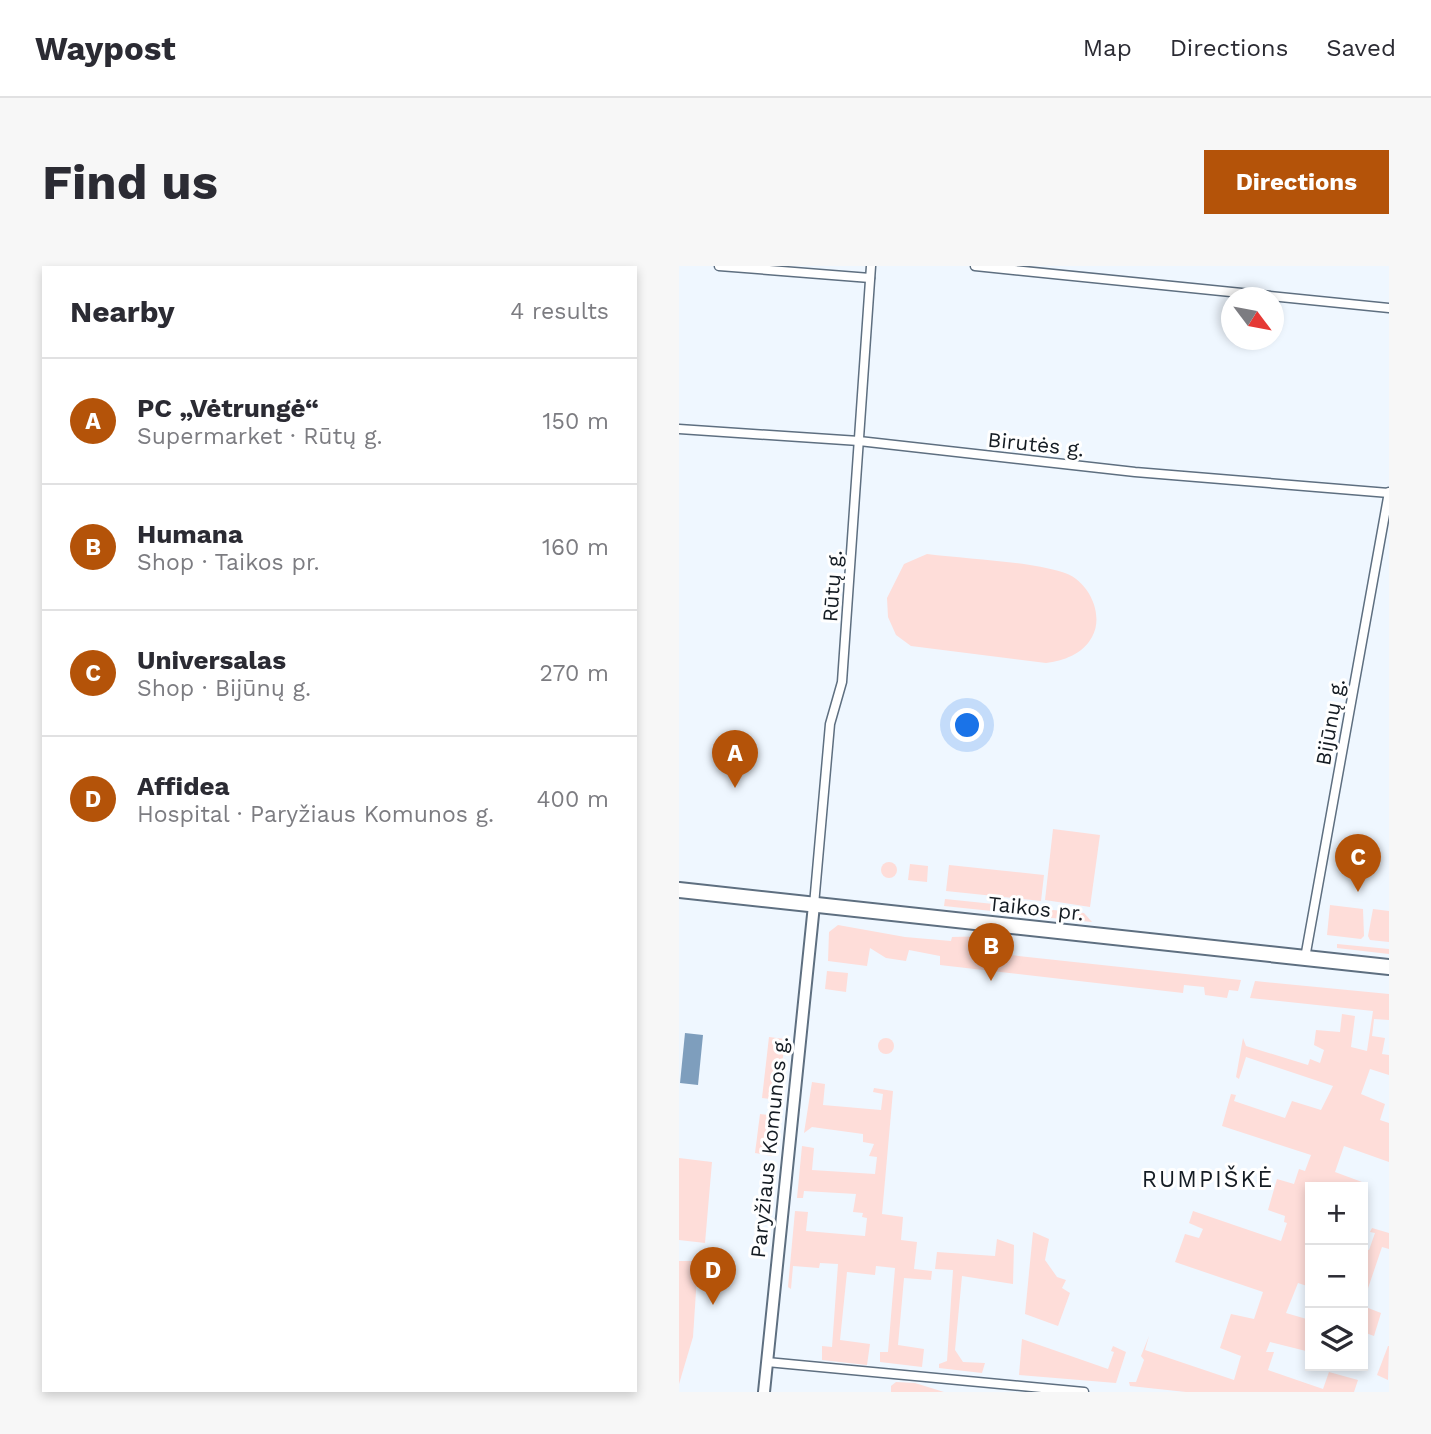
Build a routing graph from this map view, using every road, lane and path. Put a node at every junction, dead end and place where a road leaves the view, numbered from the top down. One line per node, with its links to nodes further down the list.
1 (719, 266): 4 (street)
2 (871, 266): 4 (street, Rūtų g.)
3 (975, 266): 5 (street)
4 (870, 278): 7 (street, Rūtų g.)
5 (1389, 308)
6 (679, 429): 7 (street, Birutės g.)
7 (859, 441): 8 (street, Birutės g.); 10 (street, Rūtų g.)
8 (1389, 493): 11 (street, Bijūnų g.)
9 (679, 890): 10 (main road, Taikos pr.)
10 (814, 905): 11 (main road, Taikos pr.); 13 (street, Paryžiaus Komunos g.)
11 (1305, 958): 12 (main road, Taikos pr.)
12 (1389, 967)
13 (767, 1362): 14 (street, Paryžiaus Komunos g.); 15 (street)
14 (764, 1392)
15 (1084, 1392)

